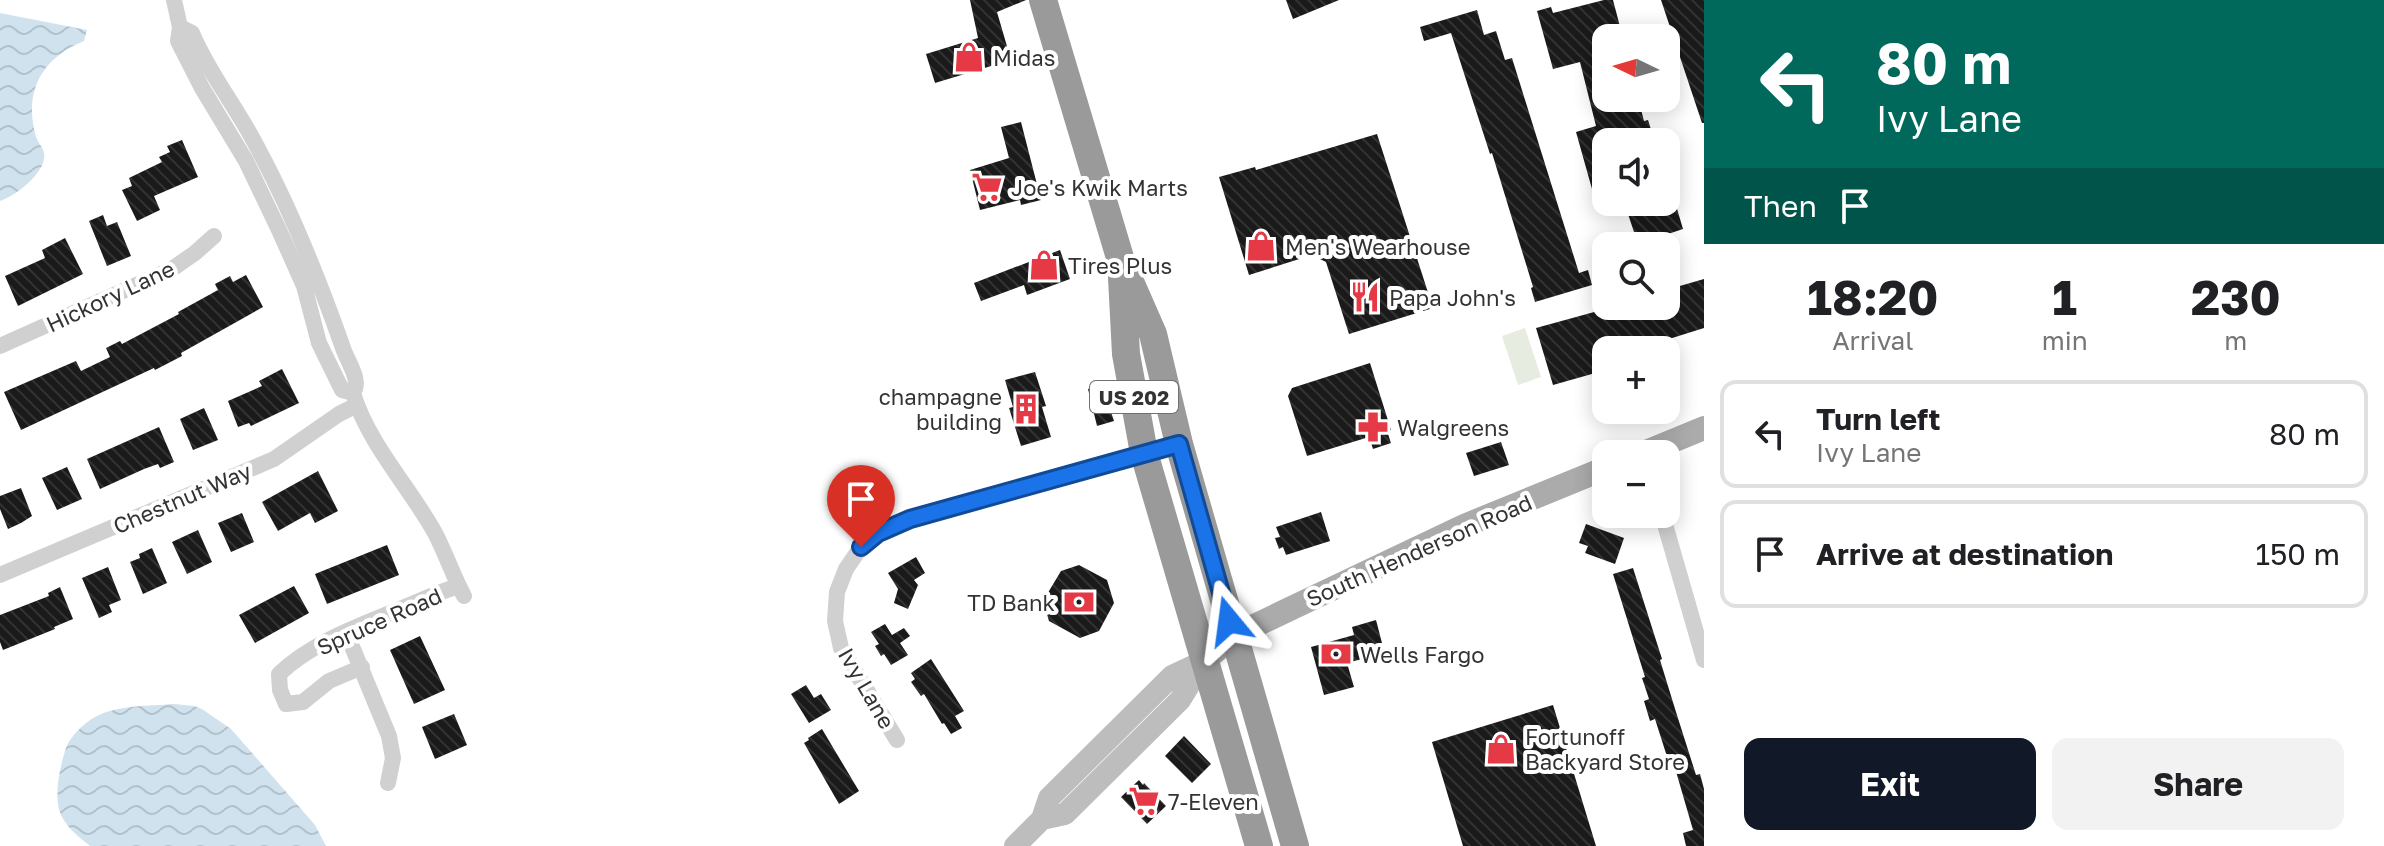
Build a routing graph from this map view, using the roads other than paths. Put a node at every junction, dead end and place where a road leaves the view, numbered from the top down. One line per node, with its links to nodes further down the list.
1 (174, 0): 6 (street)
2 (1043, 0): 4 (highway, US 202)
3 (214, 236): 5 (street, Hickory Lane)
4 (1121, 261): 9 (highway, US 202); 10 (highway, US 202)
5 (0, 346)
6 (355, 399): 13 (street, Chestnut Way); 14 (street, Spruce Road)
7 (1704, 428): 8 (main road)
8 (1676, 440)
9 (1179, 444): 10 (street, Ivy Lane); 15 (highway, US 202)
10 (1144, 453): 17 (highway, US 202); 19 (street, Ivy Lane)
11 (1592, 474): 15 (main road, South Henderson Road)
12 (1666, 528): 16 (street)
13 (0, 575)
14 (346, 632): 18 (street); 18 (street, Spruce Road)
15 (1233, 636): 17 (main road, South Henderson Road); 23 (highway, US 202)
16 (1704, 660)
17 (1204, 661): 21 (main road); 22 (highway, US 202)
18 (362, 667): 20 (street)
19 (897, 740)
20 (388, 783)
21 (1015, 846)
22 (1259, 846)
23 (1295, 846)

